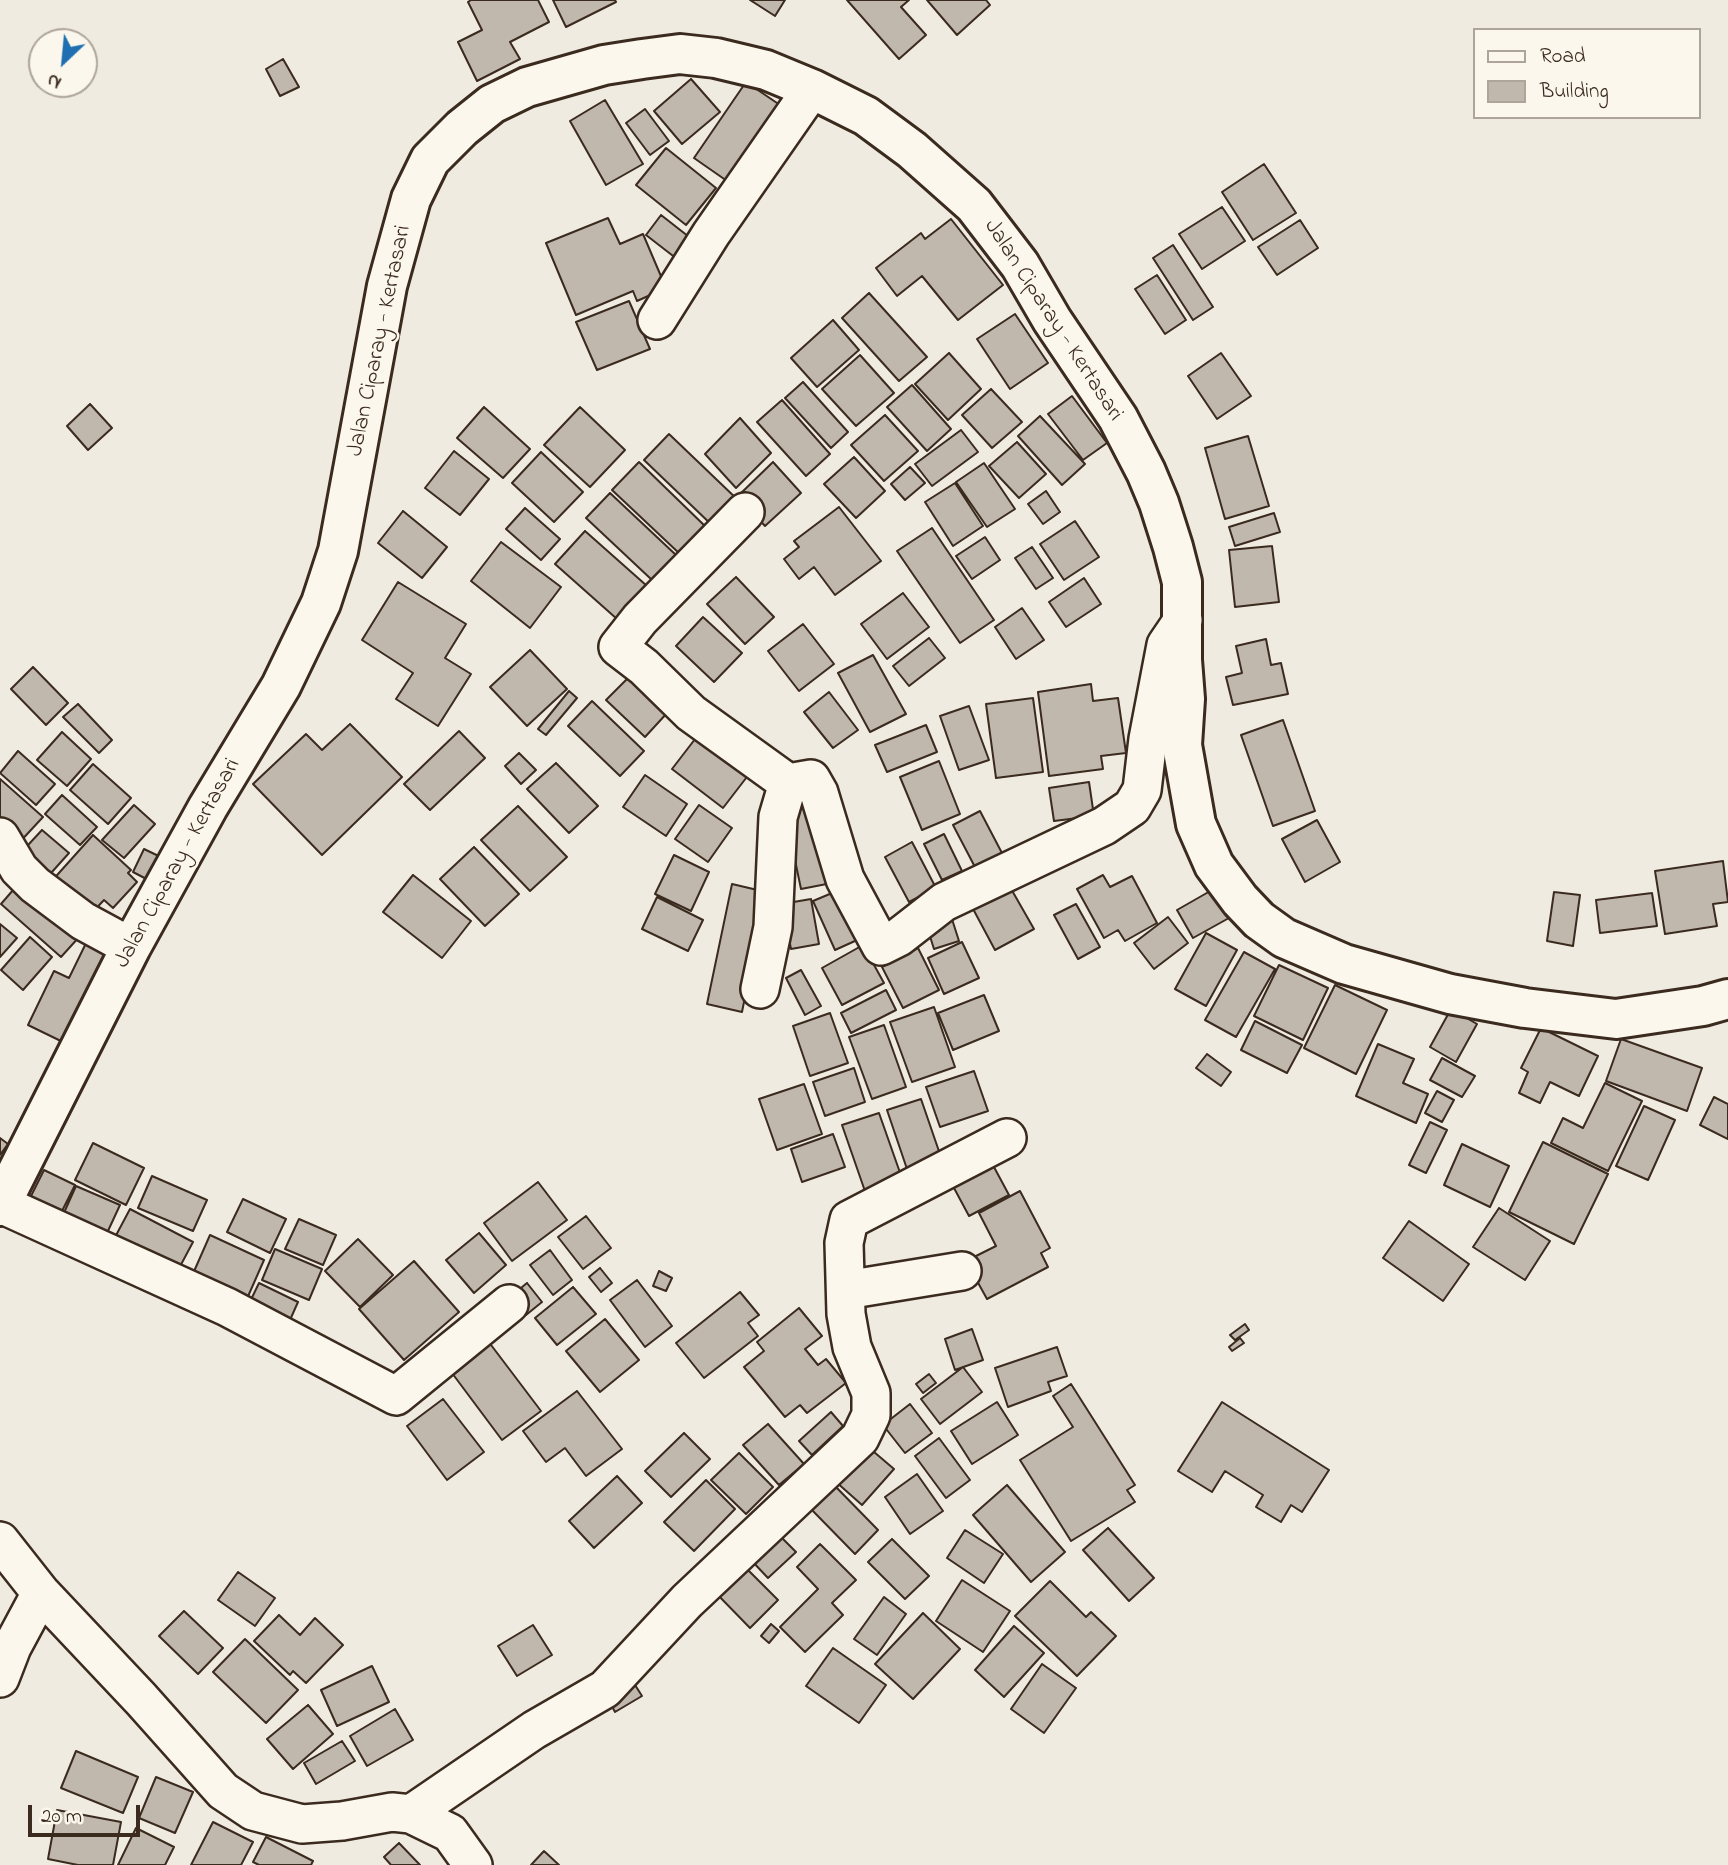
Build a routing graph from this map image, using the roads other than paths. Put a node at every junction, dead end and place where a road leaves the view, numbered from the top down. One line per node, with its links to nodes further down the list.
1 (812, 89): 2 (street); 4 (main road, Jalan Ciparay - Kertasari); 7 (main road, Jalan Ciparay - Kertasari)
2 (657, 320)
3 (745, 512): 5 (street)
4 (1183, 620): 5 (street); 9 (main road, Jalan Ciparay - Kertasari)
5 (788, 783): 8 (street)
6 (0, 837): 7 (street)
7 (131, 947): 11 (main road, Jalan Ciparay - Kertasari)
8 (760, 989)
9 (1728, 999)
10 (1007, 1138): 13 (street)
11 (1, 1205): 14 (street)
12 (962, 1270): 13 (street)
13 (846, 1290): 18 (street)
14 (509, 1304)
15 (0, 1541): 16 (street)
16 (41, 1593): 17 (street); 18 (street)
17 (0, 1678)
18 (411, 1814): 19 (street)
19 (473, 1865)

